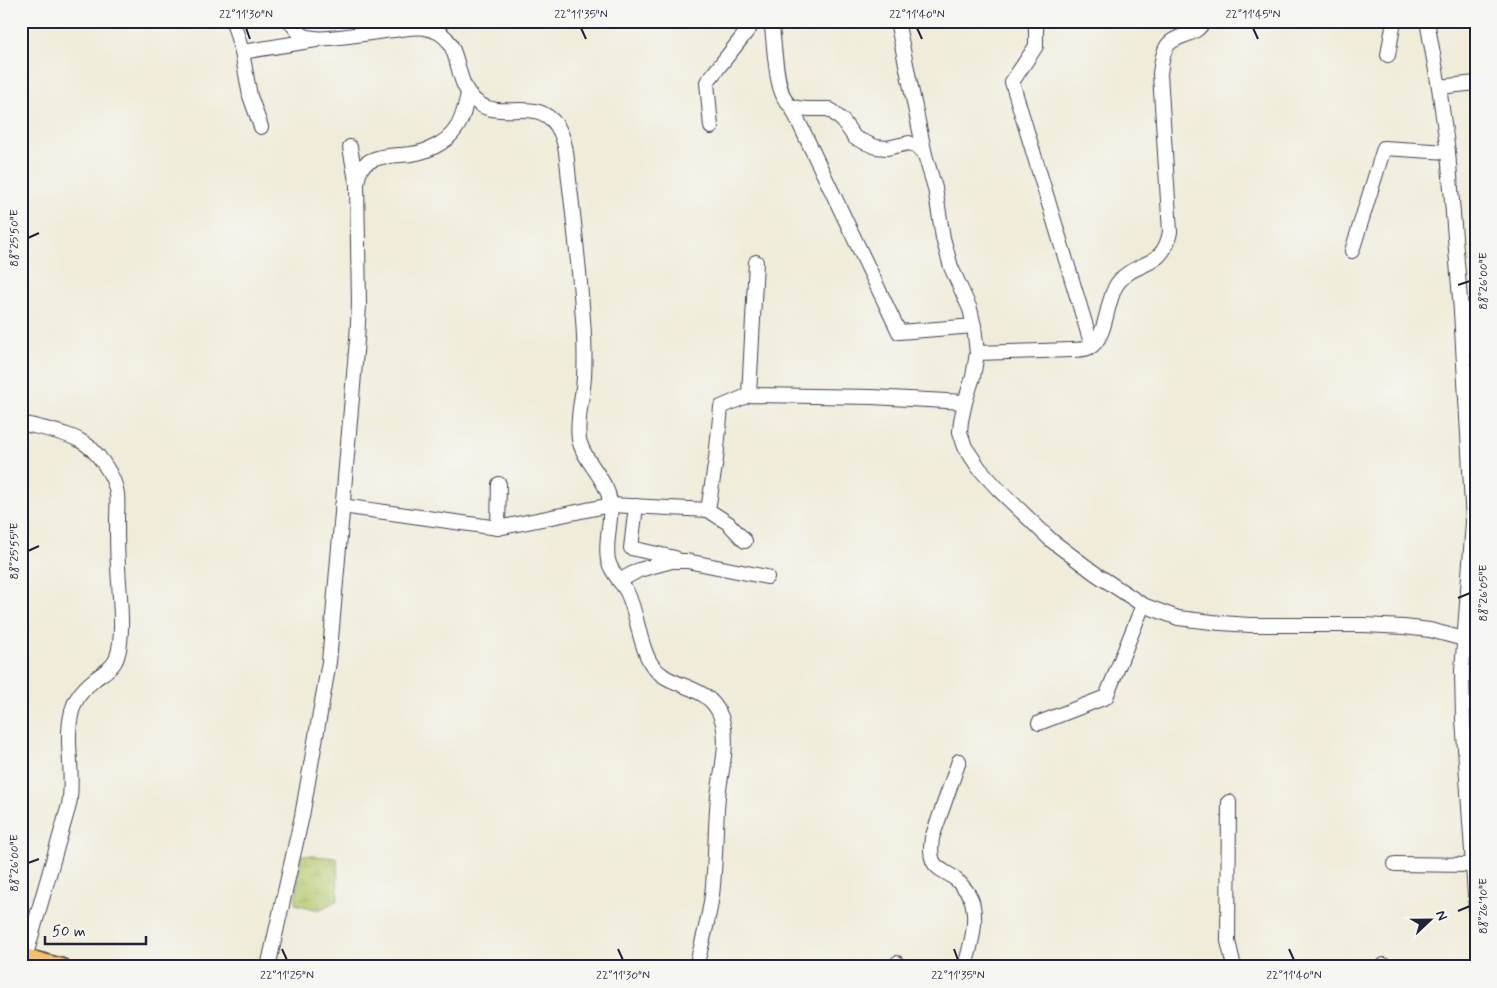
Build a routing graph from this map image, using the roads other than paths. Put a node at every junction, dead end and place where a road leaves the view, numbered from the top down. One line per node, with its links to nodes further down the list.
1 (233, 21): 12 (street)
2 (290, 21): 11 (street)
3 (755, 21): 19 (street)
4 (771, 21): 17 (street)
5 (896, 21): 22 (street)
6 (1036, 21): 29 (street)
7 (1203, 21): 29 (street)
8 (1394, 21): 13 (street)
9 (1427, 21): 15 (street)
10 (439, 26): 11 (street); 16 (street)
11 (324, 39): 12 (street)
12 (242, 52): 18 (street)
13 (1388, 55)
14 (1476, 83): 15 (street)
15 (1439, 87): 21 (street)
16 (468, 94): 23 (street); 36 (street)
17 (791, 106): 22 (street); 28 (street)
18 (261, 127)
19 (711, 127)
20 (350, 147): 23 (street)
21 (1448, 152): 24 (street); 26 (street)
22 (925, 155): 28 (street)
23 (357, 184): 37 (street)
24 (1352, 251)
25 (756, 262): 31 (street)
26 (1461, 311): 27 (street); 35 (street)
27 (1476, 311)
28 (974, 326): 30 (street)
29 (1092, 346): 30 (street)
30 (977, 353): 32 (street)
31 (749, 395): 32 (street); 39 (street)
32 (965, 402): 45 (street)
33 (21, 423): 53 (street)
34 (498, 484): 40 (street)
35 (1473, 487): 46 (street)
36 (611, 505): 38 (street); 40 (street); 44 (street)
37 (342, 506): 40 (street); 55 (street)
38 (636, 506): 39 (street); 42 (street)
39 (708, 510): 41 (street)
40 (498, 528)
41 (745, 541)
42 (687, 561): 43 (street); 44 (street)
43 (767, 576)
44 (619, 581): 56 (street)
45 (1143, 605): 46 (street); 47 (street)
46 (1470, 640): 51 (street)
47 (1039, 723)
48 (959, 761): 57 (street)
49 (1229, 802): 58 (street)
50 (1396, 864): 51 (street)
51 (1473, 865): 52 (street)
52 (1476, 909)
53 (23, 957): 54 (main road)
54 (62, 967)
55 (268, 967)
56 (696, 967)
57 (965, 967)
58 (1234, 967)

